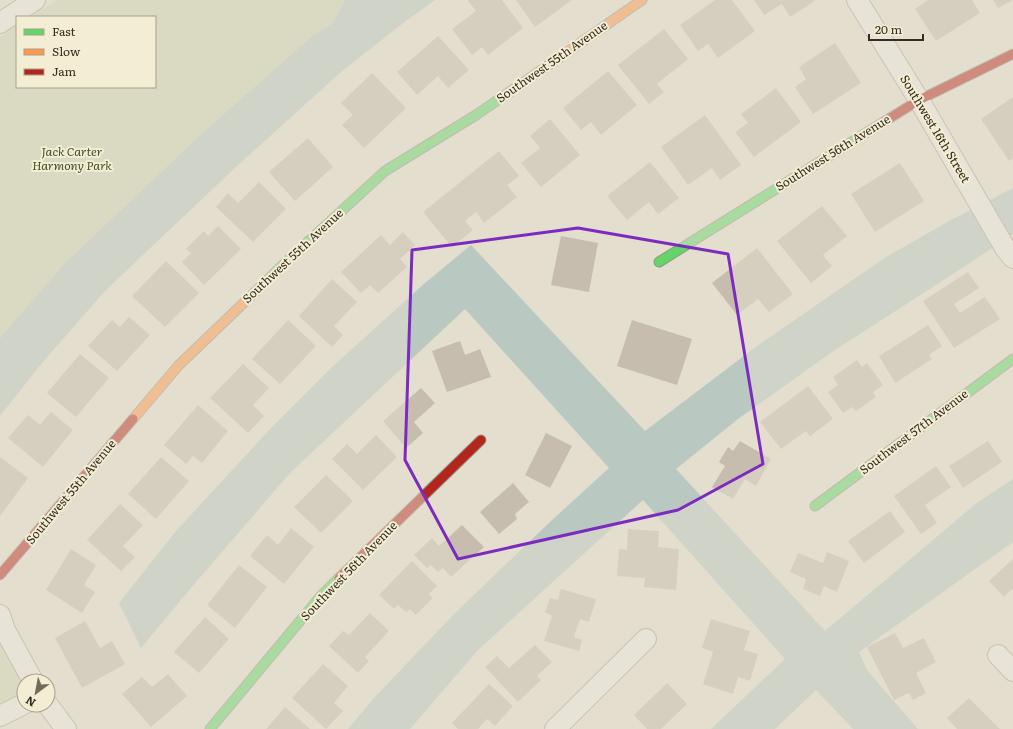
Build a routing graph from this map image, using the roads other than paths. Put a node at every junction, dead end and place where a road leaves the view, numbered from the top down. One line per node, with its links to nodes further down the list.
1 (35, 0): 4 (street)
2 (642, 0): 12 (street, Southwest 55th Avenue)
3 (857, 0): 6 (street, Southwest 16th Street)
4 (0, 23)
5 (1013, 54): 6 (street, Southwest 56th Avenue)
6 (919, 100): 7 (street, Southwest 16th Street); 8 (street, Southwest 56th Avenue)
7 (1009, 253)
8 (659, 262)
9 (1013, 359): 11 (street, Southwest 57th Avenue)
10 (481, 440): 22 (street, Southwest 56th Avenue)
11 (815, 506)
12 (0, 575)
13 (0, 615): 17 (street)
14 (646, 639): 23 (street)
15 (998, 654): 16 (street)
16 (1013, 671)
17 (28, 673)
18 (16, 708): 20 (street)
19 (54, 713): 21 (street)
20 (0, 716)
21 (66, 729)
22 (210, 729)
23 (555, 729)

